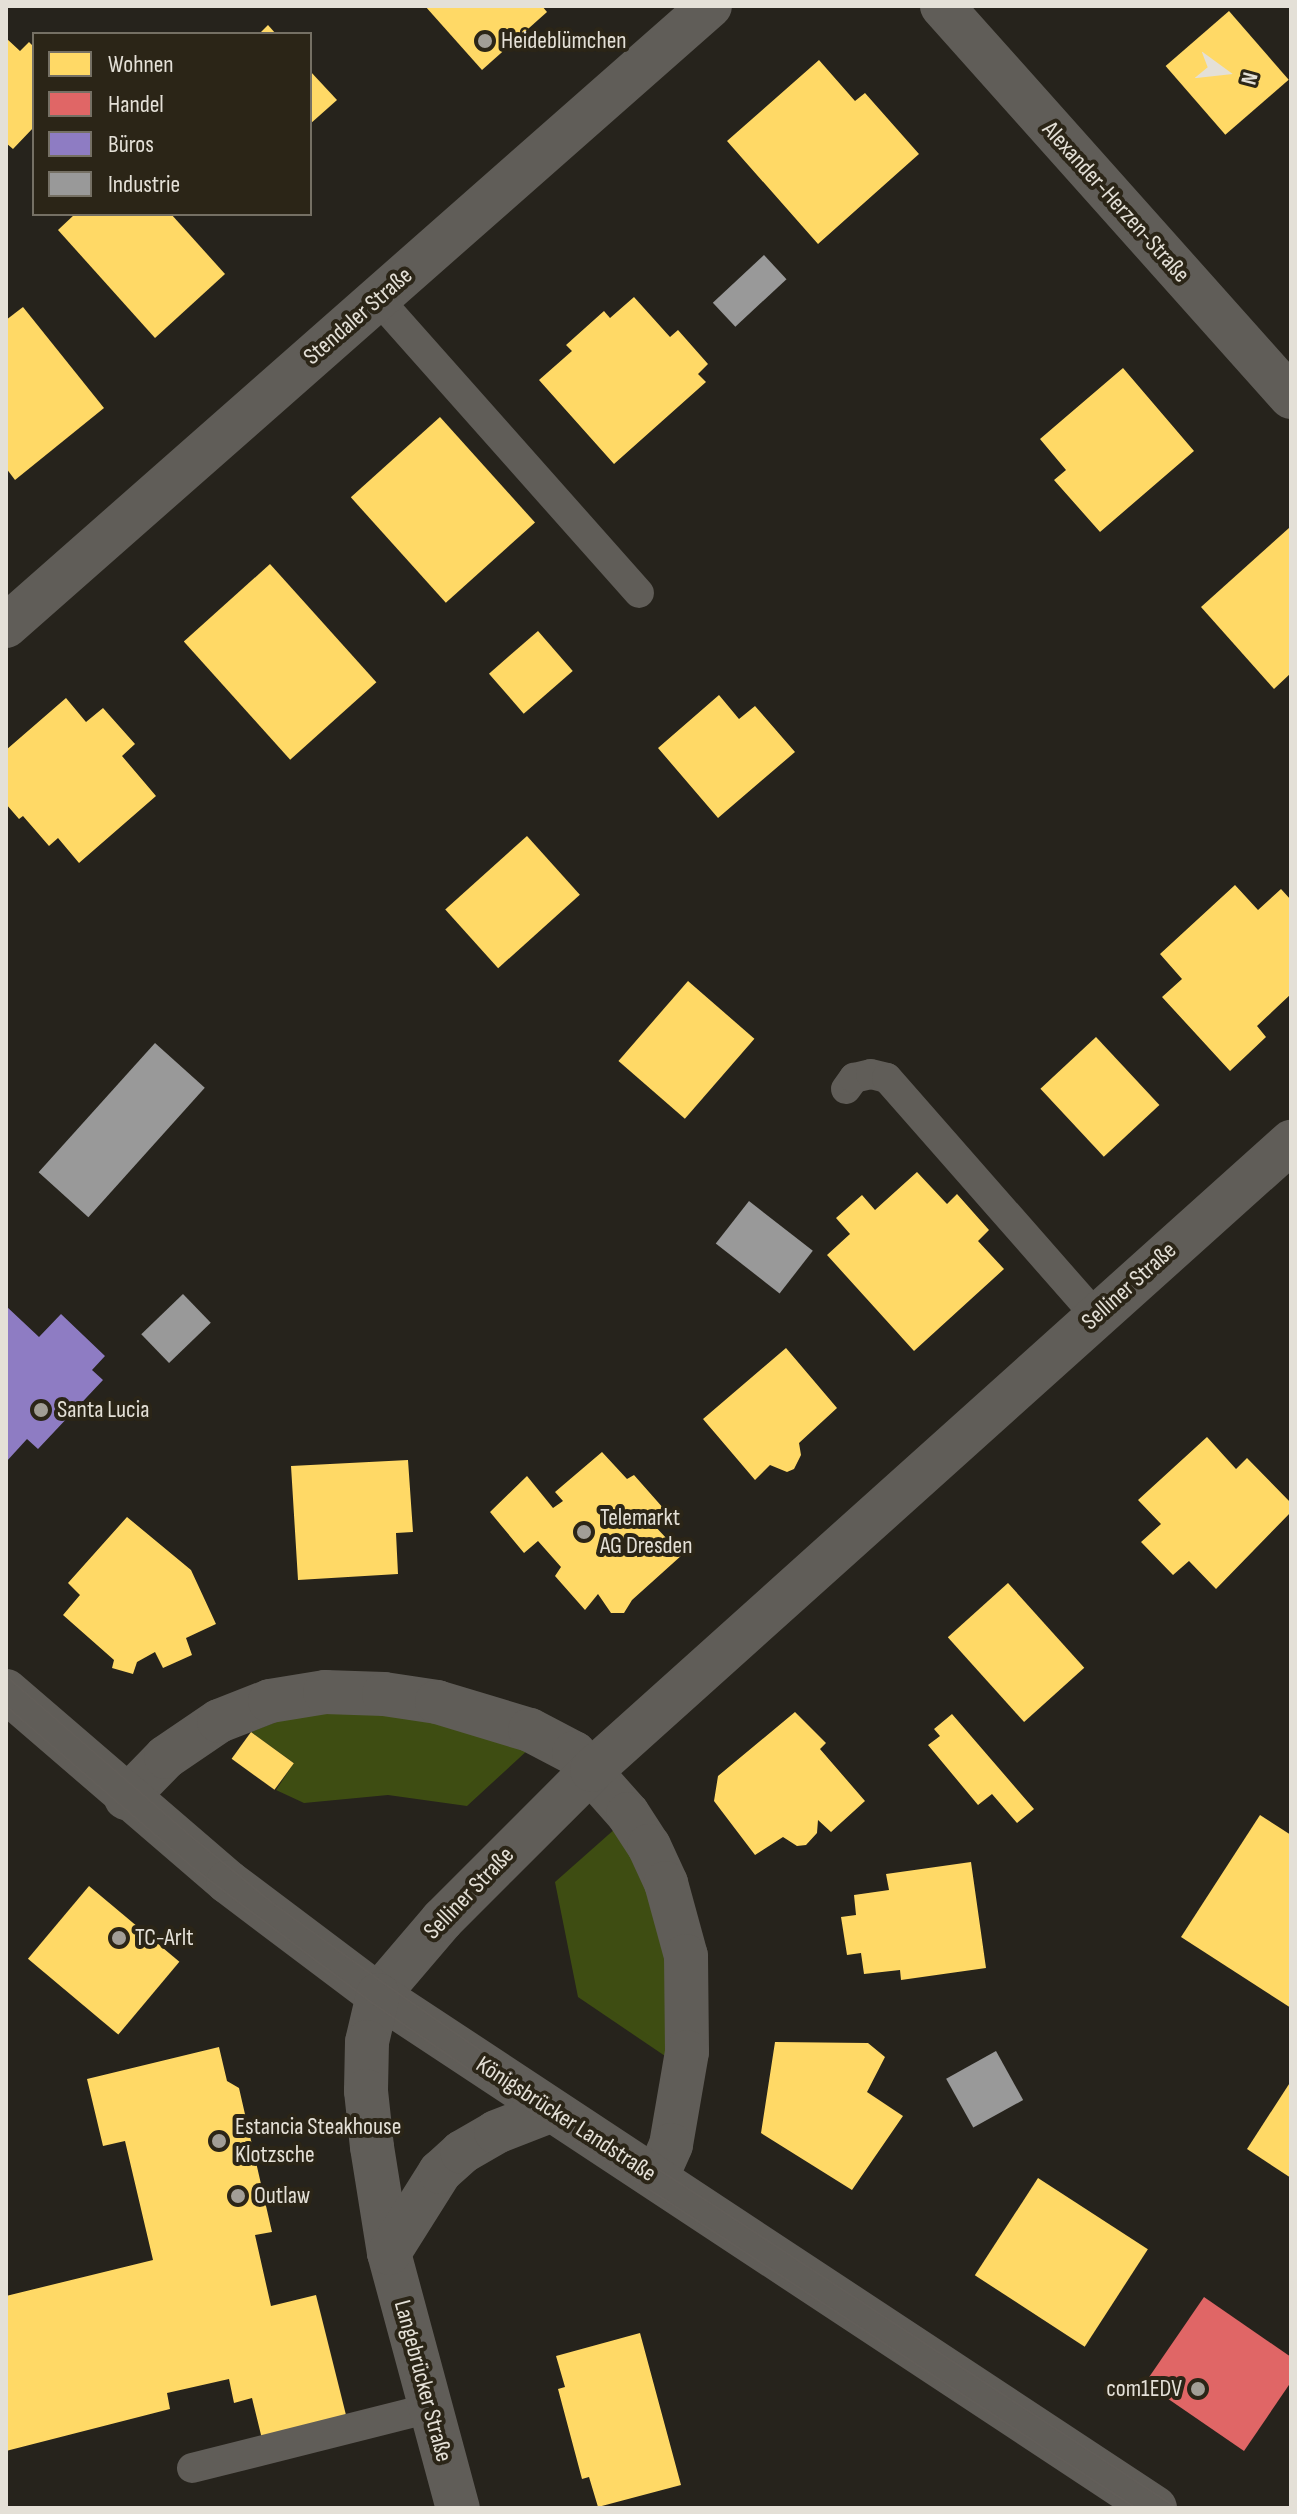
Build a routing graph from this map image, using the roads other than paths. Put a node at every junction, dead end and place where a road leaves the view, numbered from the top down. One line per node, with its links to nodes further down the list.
1 (710, 6): 3 (street, Stendaler Straße)
2 (942, 6): 4 (street, Alexander-Herzen-Straße)
3 (378, 299): 5 (lane); 6 (street, Stendaler Straße)
4 (1291, 397)
5 (639, 593)
6 (6, 626)
7 (846, 1089): 9 (lane)
8 (1291, 1142): 9 (street, Selliner Straße)
9 (1096, 1316): 11 (street, Selliner Straße)
10 (6, 1691): 12 (street, Königsbrücker Landstraße)
11 (579, 1783): 12 (street); 13 (street, Selliner Straße); 15 (street)
12 (126, 1798): 13 (street, Königsbrücker Landstraße)
13 (378, 1995): 14 (street, Königsbrücker Landstraße); 16 (street, Langebrücker Straße)
14 (550, 2111): 15 (street, Königsbrücker Landstraße); 16 (street)
15 (656, 2178): 20 (street, Königsbrücker Landstraße)
16 (389, 2253): 17 (street, Langebrücker Straße)
17 (430, 2408): 18 (lane); 19 (street, Langebrücker Straße)
18 (192, 2468)
19 (458, 2508)
20 (1155, 2508)

